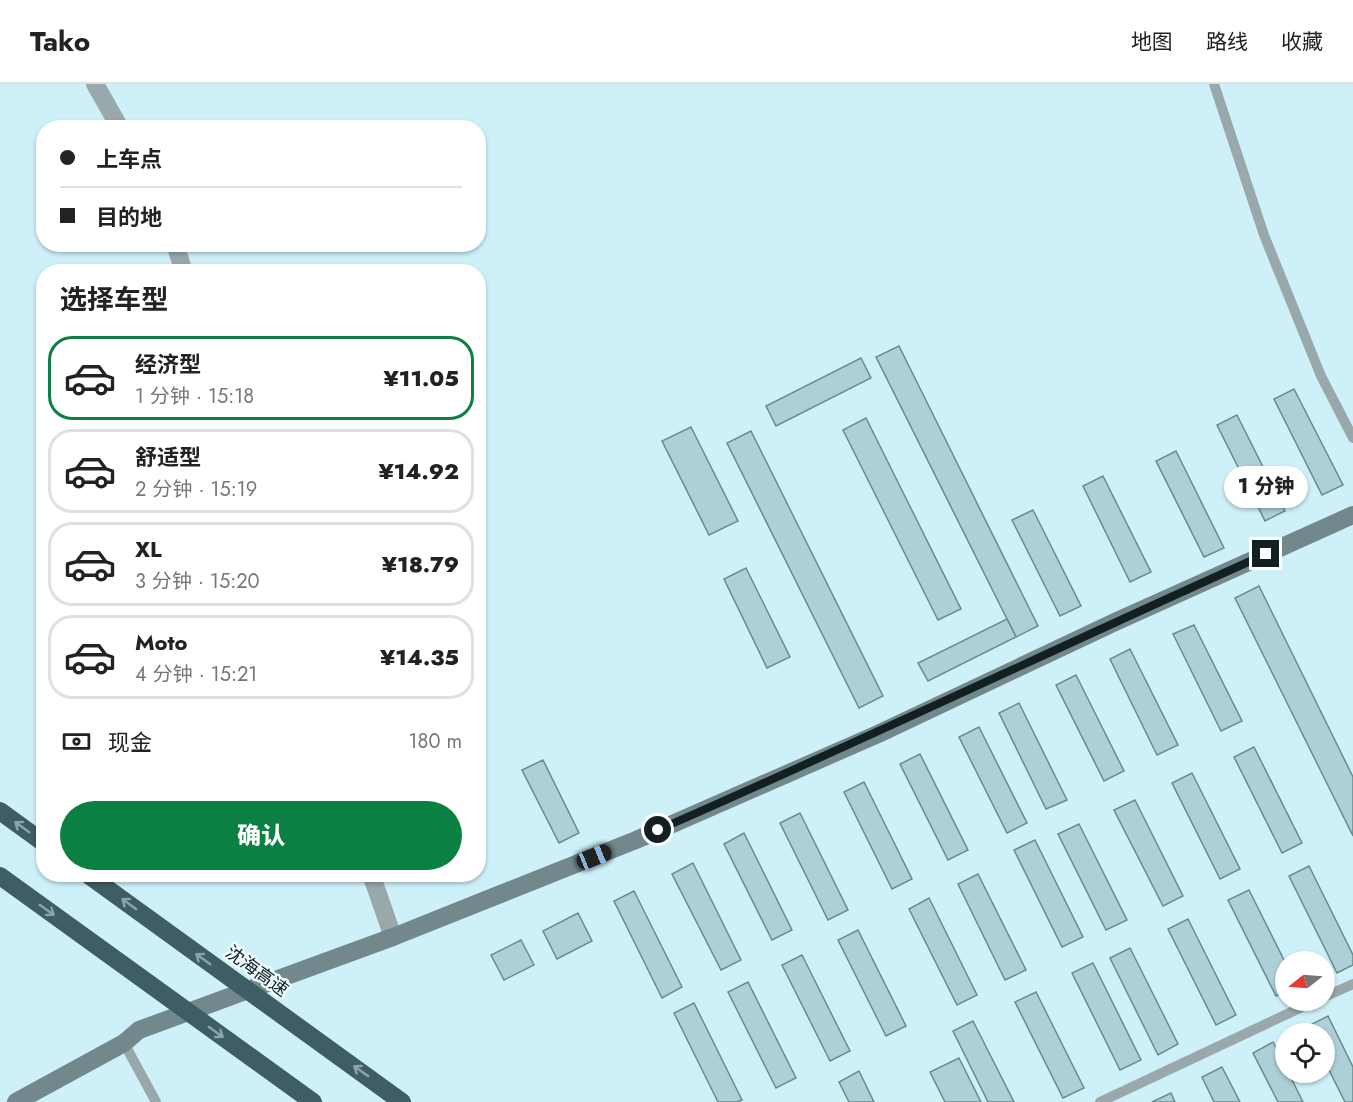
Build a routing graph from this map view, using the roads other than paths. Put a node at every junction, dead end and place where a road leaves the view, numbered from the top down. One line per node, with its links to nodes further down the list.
1 (95, 84): 3 (street)
2 (1214, 84): 4 (lane)
3 (115, 120)
4 (1353, 438)
5 (1353, 515): 11 (street)
6 (0, 811): 7 (highway, one-way to 6)
7 (36, 837)
8 (0, 876): 18 (highway, one-way to 18)
9 (98, 882): 19 (highway, 沈海高速, one-way to 9)
10 (374, 882): 11 (street)
11 (393, 938): 15 (street)
12 (1353, 984): 13 (lane)
13 (1335, 992)
14 (1294, 1011): 20 (lane)
15 (124, 1043): 16 (street); 17 (lane)
16 (16, 1102)
17 (156, 1102)
18 (313, 1102)
19 (402, 1102)
20 (1100, 1102)

